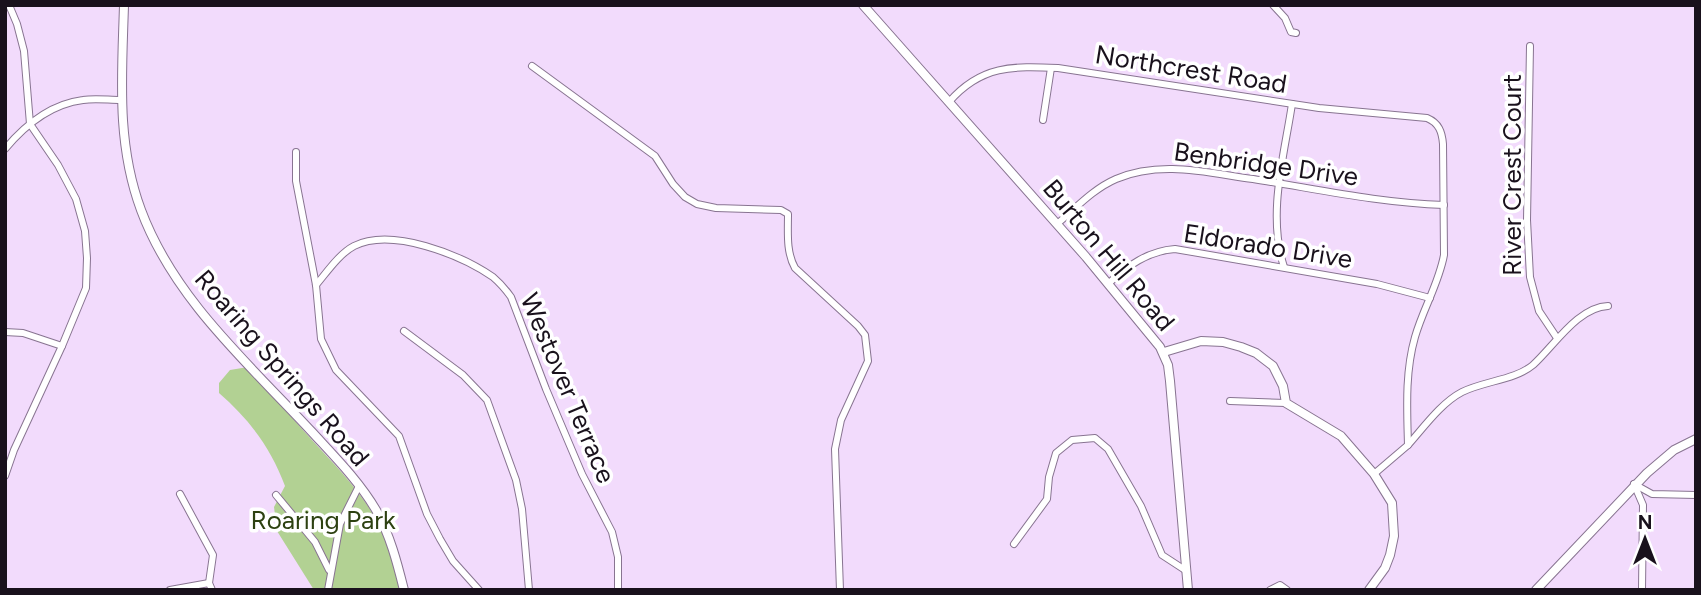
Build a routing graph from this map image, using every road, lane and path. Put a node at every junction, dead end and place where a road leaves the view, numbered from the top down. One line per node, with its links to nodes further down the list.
1 (9, 5): 13 (street)
2 (124, 5): 9 (street, Roaring Springs Road)
3 (863, 5): 10 (street, Burton Hill Road)
4 (1273, 5): 5 (street)
5 (1296, 33)
6 (1530, 46): 26 (street, River Crest Court)
7 (532, 66): 50 (street)
8 (1051, 68): 10 (street, Northcrest Road); 11 (street, Northcrest Road); 12 (street)
9 (121, 100): 13 (street); 36 (street, Roaring Springs Road)
10 (949, 102): 18 (street, Burton Hill Road)
11 (1292, 104): 16 (street); 17 (street, Northcrest Road)
12 (1043, 120)
13 (30, 124): 14 (street); 27 (street)
14 (5, 149)
15 (296, 152): 21 (street)
16 (1280, 183): 17 (street, Benbridge Drive); 18 (street, Benbridge Drive); 19 (street)
17 (1444, 205): 22 (street)
18 (1057, 224): 20 (street, Burton Hill Road)
19 (1284, 267): 20 (street, Eldorado Drive); 22 (street, Eldorado Drive)
20 (1108, 284): 28 (street, Burton Hill Road)
21 (316, 285): 47 (street); 49 (street, Westover Terrace)
22 (1430, 298): 32 (street)
23 (1608, 306): 26 (street)
24 (404, 331): 48 (street)
25 (5, 332): 27 (street)
26 (1557, 338): 32 (street)
27 (62, 346): 34 (street)
28 (1164, 352): 30 (street); 41 (street, Burton Hill Road)
29 (1230, 401): 30 (street)
30 (1286, 403): 33 (street)
31 (1696, 439): 35 (street)
32 (1408, 444): 33 (street)
33 (1374, 474): 54 (street)
34 (5, 477)
35 (1634, 484): 39 (street); 55 (street); 56 (street)
36 (359, 486): 42 (street); 46 (street, Roaring Springs Road)
37 (180, 494): 43 (street)
38 (276, 495): 42 (street)
39 (1696, 495)
40 (1014, 544): 41 (street)
41 (1185, 570): 51 (street, Burton Hill Road)
42 (330, 571): 45 (street)
43 (211, 586): 44 (street)
44 (170, 590)
45 (328, 590)
46 (404, 590)
47 (479, 590)
48 (529, 590)
49 (618, 590)
50 (840, 590)
51 (1188, 590)
52 (1270, 590): 53 (street)
53 (1287, 590)
54 (1369, 590)
55 (1535, 590)
56 (1642, 590)

